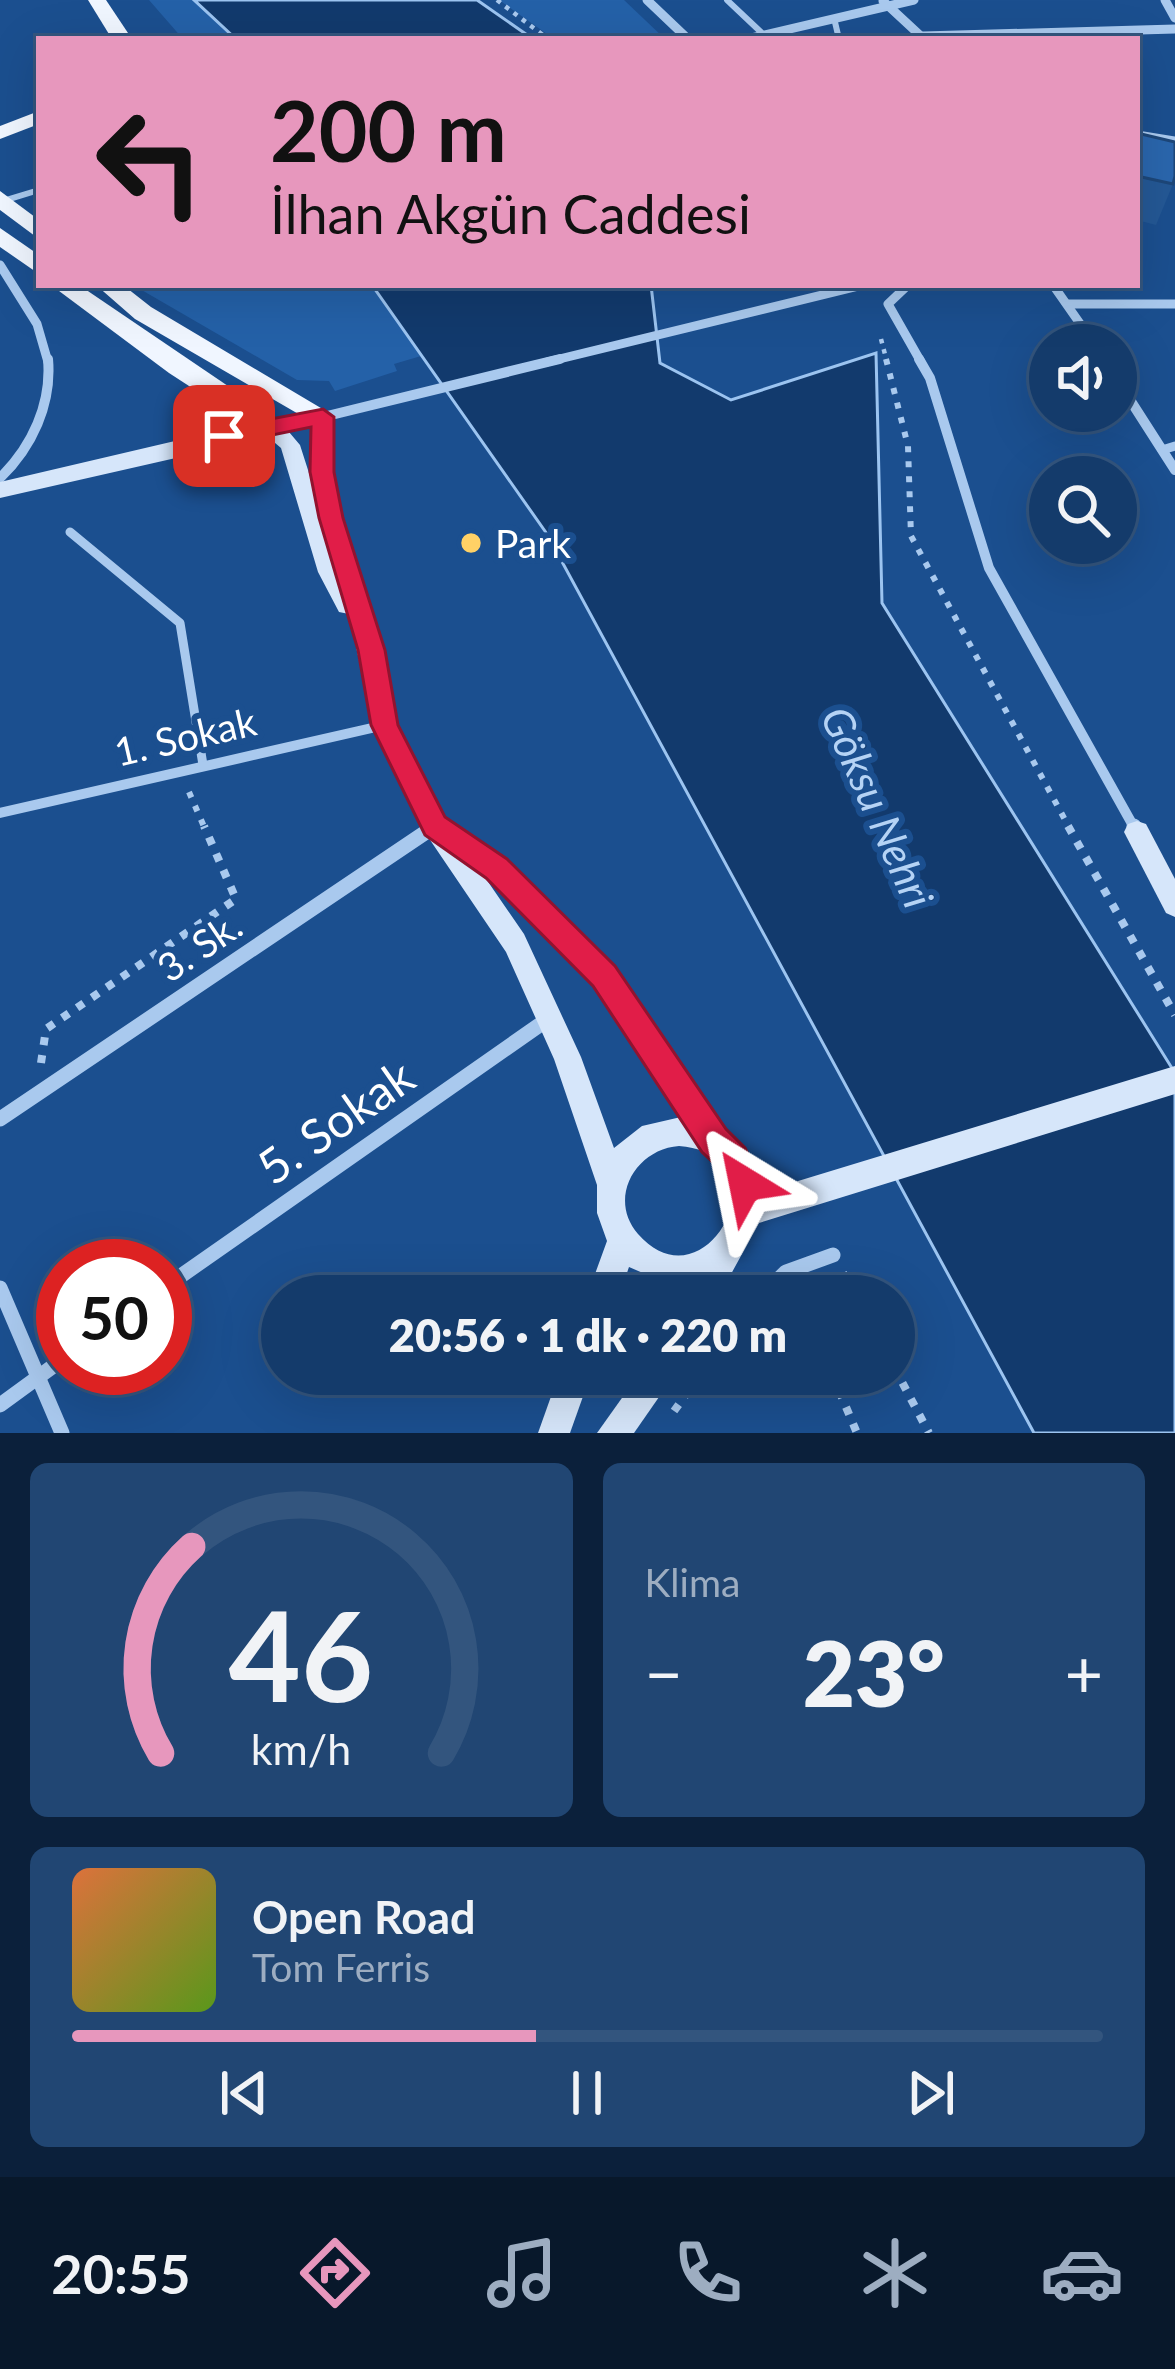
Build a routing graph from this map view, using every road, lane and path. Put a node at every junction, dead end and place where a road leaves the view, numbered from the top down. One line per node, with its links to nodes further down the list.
1 (97, 0): 12 (main road)
2 (497, 0): 13 (path)
3 (648, 0): 14 (street)
4 (727, 0): 11 (lane)
5 (914, 0): 7 (street)
6 (1165, 0): 9 (street)
7 (884, 2): 8 (street); 17 (street)
8 (834, 17): 11 (street); 16 (lane)
9 (1175, 18)
10 (1175, 29): 18 (street)
11 (764, 34): 15 (street)
12 (120, 36)
13 (544, 36)
14 (685, 36)
15 (757, 36)
16 (838, 36)
17 (921, 36)
18 (979, 36)
19 (36, 118): 20 (main road)
20 (0, 133)
21 (1140, 135): 22 (street)
22 (1175, 140)
23 (36, 191): 24 (lane)
24 (1, 200): 25 (main road)
25 (36, 229)
26 (0, 235): 28 (main road)
27 (0, 265): 44 (street)
28 (36, 265)
29 (67, 288): 40 (main road)
30 (112, 288): 39 (main road)
31 (854, 288): 39 (street)
32 (863, 288): 56 (path)
33 (905, 288): 53 (street)
34 (1056, 288): 35 (street)
35 (1069, 304): 36 (street); 37 (street)
36 (1175, 304)
37 (1082, 324)
38 (1137, 411): 42 (street)
39 (323, 417): 40 (main road); 47 (main road)
40 (269, 426): 45 (main road); 47 (main road)
41 (1175, 446): 42 (lane)
42 (1162, 450): 43 (street)
43 (1175, 470)
44 (0, 478)
45 (0, 490)
46 (70, 532): 49 (lane)
47 (371, 650): 48 (main road)
48 (385, 725): 49 (street, 1. Sokak); 52 (main road)
49 (203, 765): 50 (street, 1. Sokak)
50 (179, 771): 51 (street, 1. Sokak); 59 (path)
51 (0, 813)
52 (435, 826): 57 (main road); 59 (street, 3. Sk.); 61 (main road)
53 (1136, 832): 54 (main road); 55 (main road)
54 (1175, 876)
55 (1175, 905)
56 (1175, 1015)
57 (549, 1018): 62 (main road); 67 (street, 5. Sokak)
58 (1175, 1080): 63 (main road)
59 (36, 1096): 60 (street, 3. Sk.)
60 (0, 1119)
61 (714, 1141): 62 (main road); 63 (main road)
62 (612, 1185): 64 (main road)
63 (747, 1212): 66 (main road)
64 (623, 1239): 66 (main road); 68 (main road)
65 (833, 1255): 70 (street)
66 (721, 1258): 69 (main road)
67 (192, 1268)
68 (610, 1275)
69 (712, 1275)
70 (783, 1275)
71 (0, 1288): 72 (street)
72 (36, 1375)
73 (36, 1378): 80 (street)
74 (45, 1395): 82 (street)
75 (568, 1395): 83 (main road)
76 (643, 1395): 84 (main road)
77 (686, 1395): 81 (path)
78 (841, 1395): 85 (path)
79 (909, 1395): 86 (path)
80 (0, 1405)
81 (669, 1418)
82 (62, 1433)
83 (554, 1433)
84 (613, 1433)
85 (856, 1433)
86 (929, 1433)

